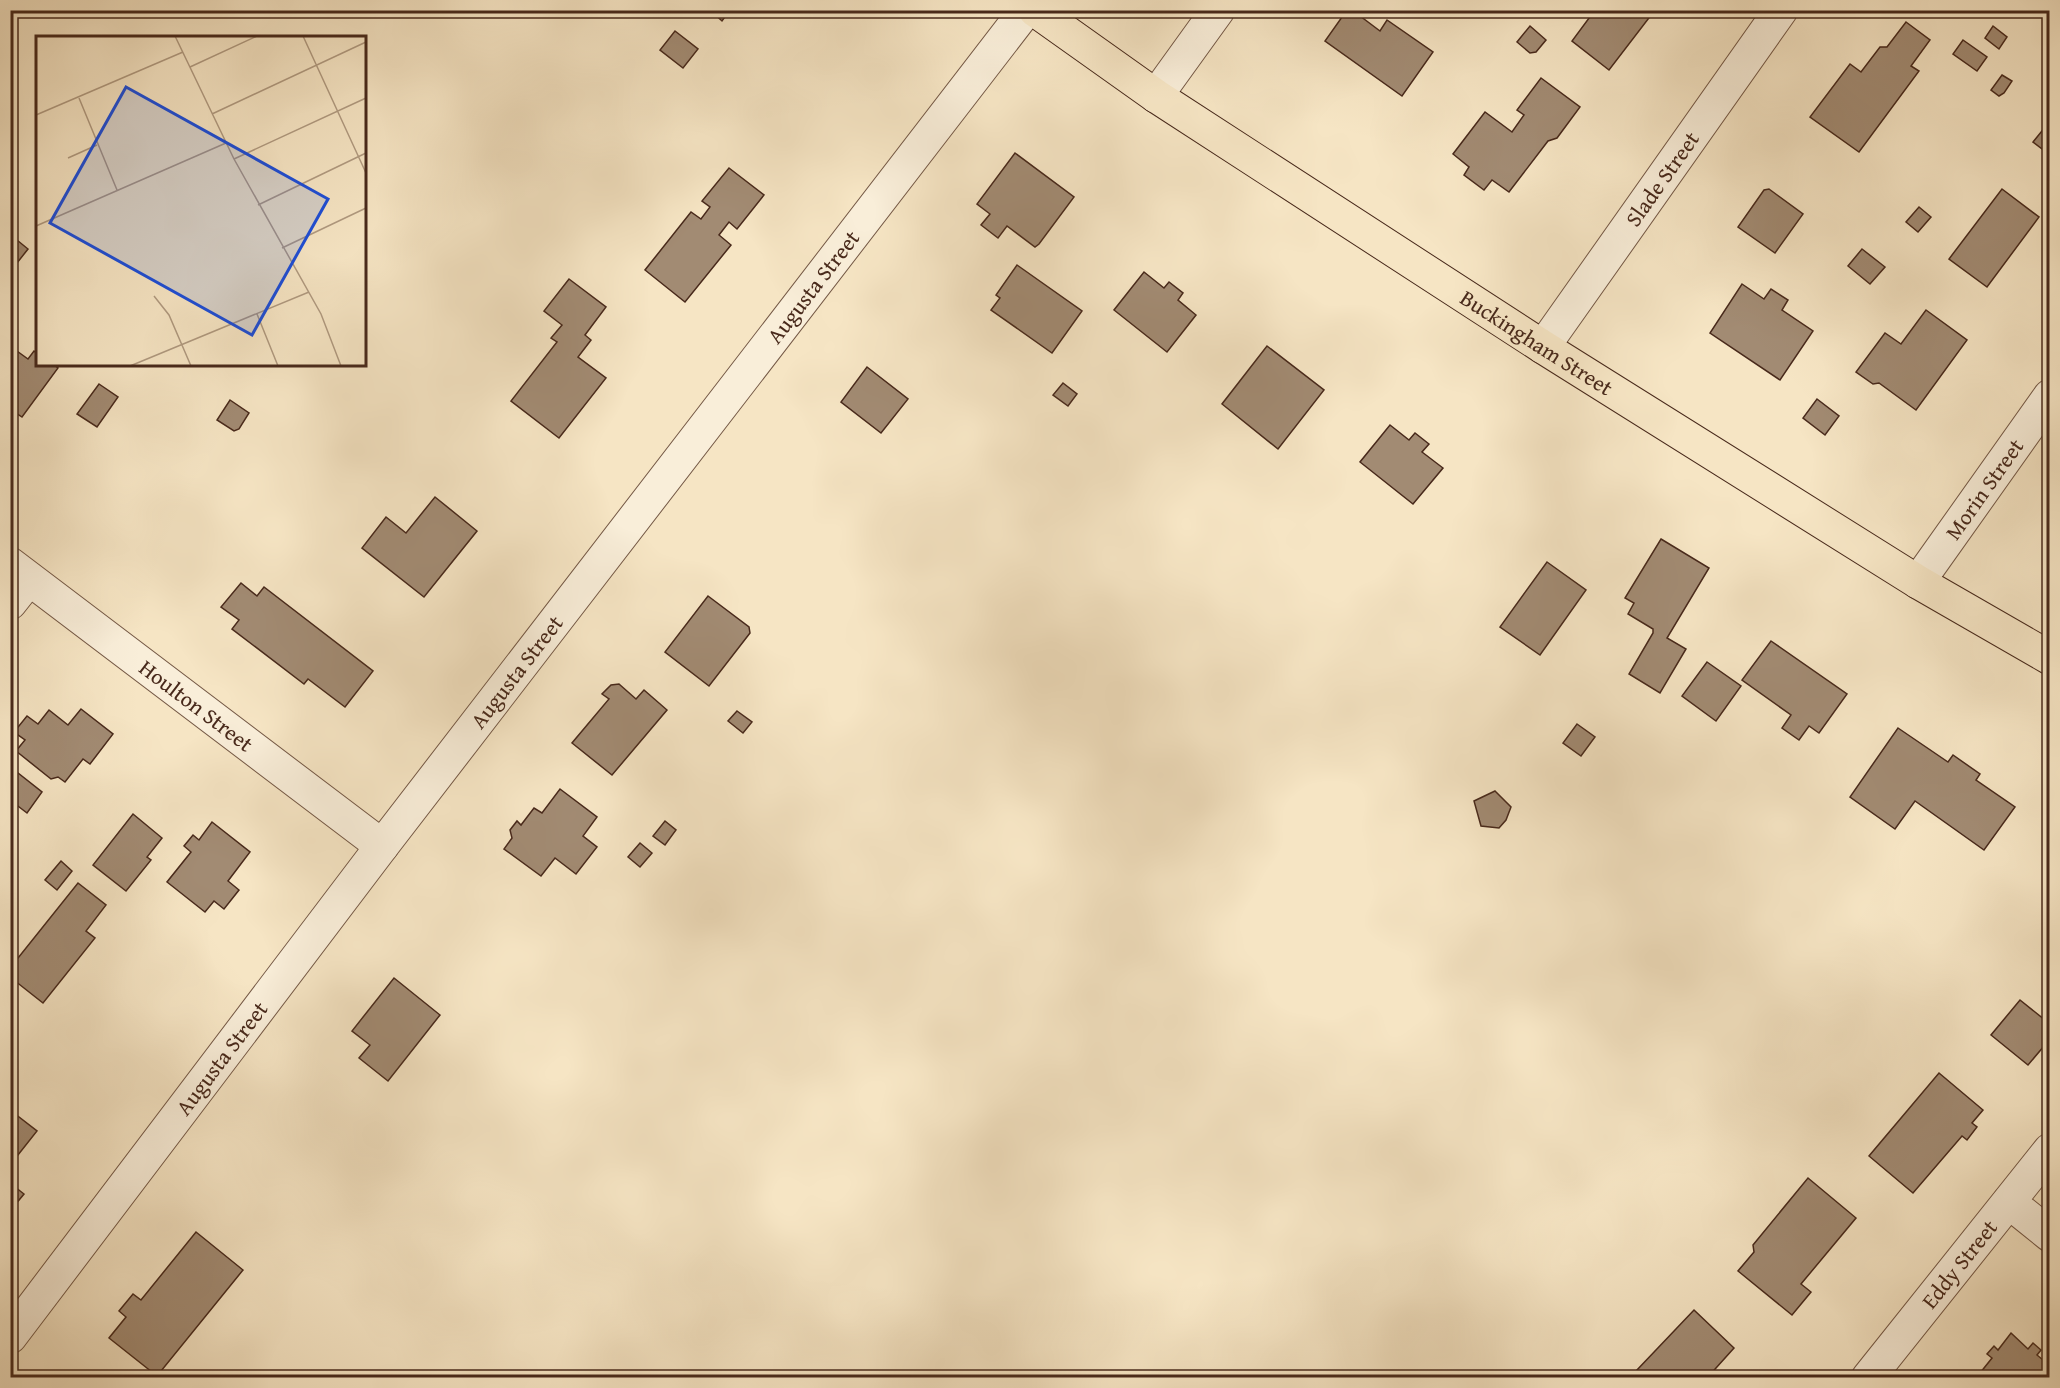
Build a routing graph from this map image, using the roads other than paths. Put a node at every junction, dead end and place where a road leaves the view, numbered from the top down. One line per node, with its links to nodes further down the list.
1 (1026, 10): 11 (street, Augusta Street)
2 (1035, 10): 5 (main road, Buckingham Street)
3 (1218, 10): 5 (street)
4 (1781, 10): 6 (street, Slade Street)
5 (1156, 96): 6 (main road, Buckingham Street)
6 (1543, 347): 9 (main road, Buckingham Street)
7 (2049, 396): 9 (street, Morin Street)
8 (17, 582): 11 (street, Houlton Street)
9 (1918, 582): 10 (main road, Buckingham Street)
10 (2049, 658)
11 (382, 846): 15 (street, Augusta Street)
12 (2049, 1150): 13 (street, Eddy Street)
13 (2009, 1202): 14 (street); 16 (street, Eddy Street)
14 (2049, 1235)
15 (10, 1337)
16 (1868, 1377)

